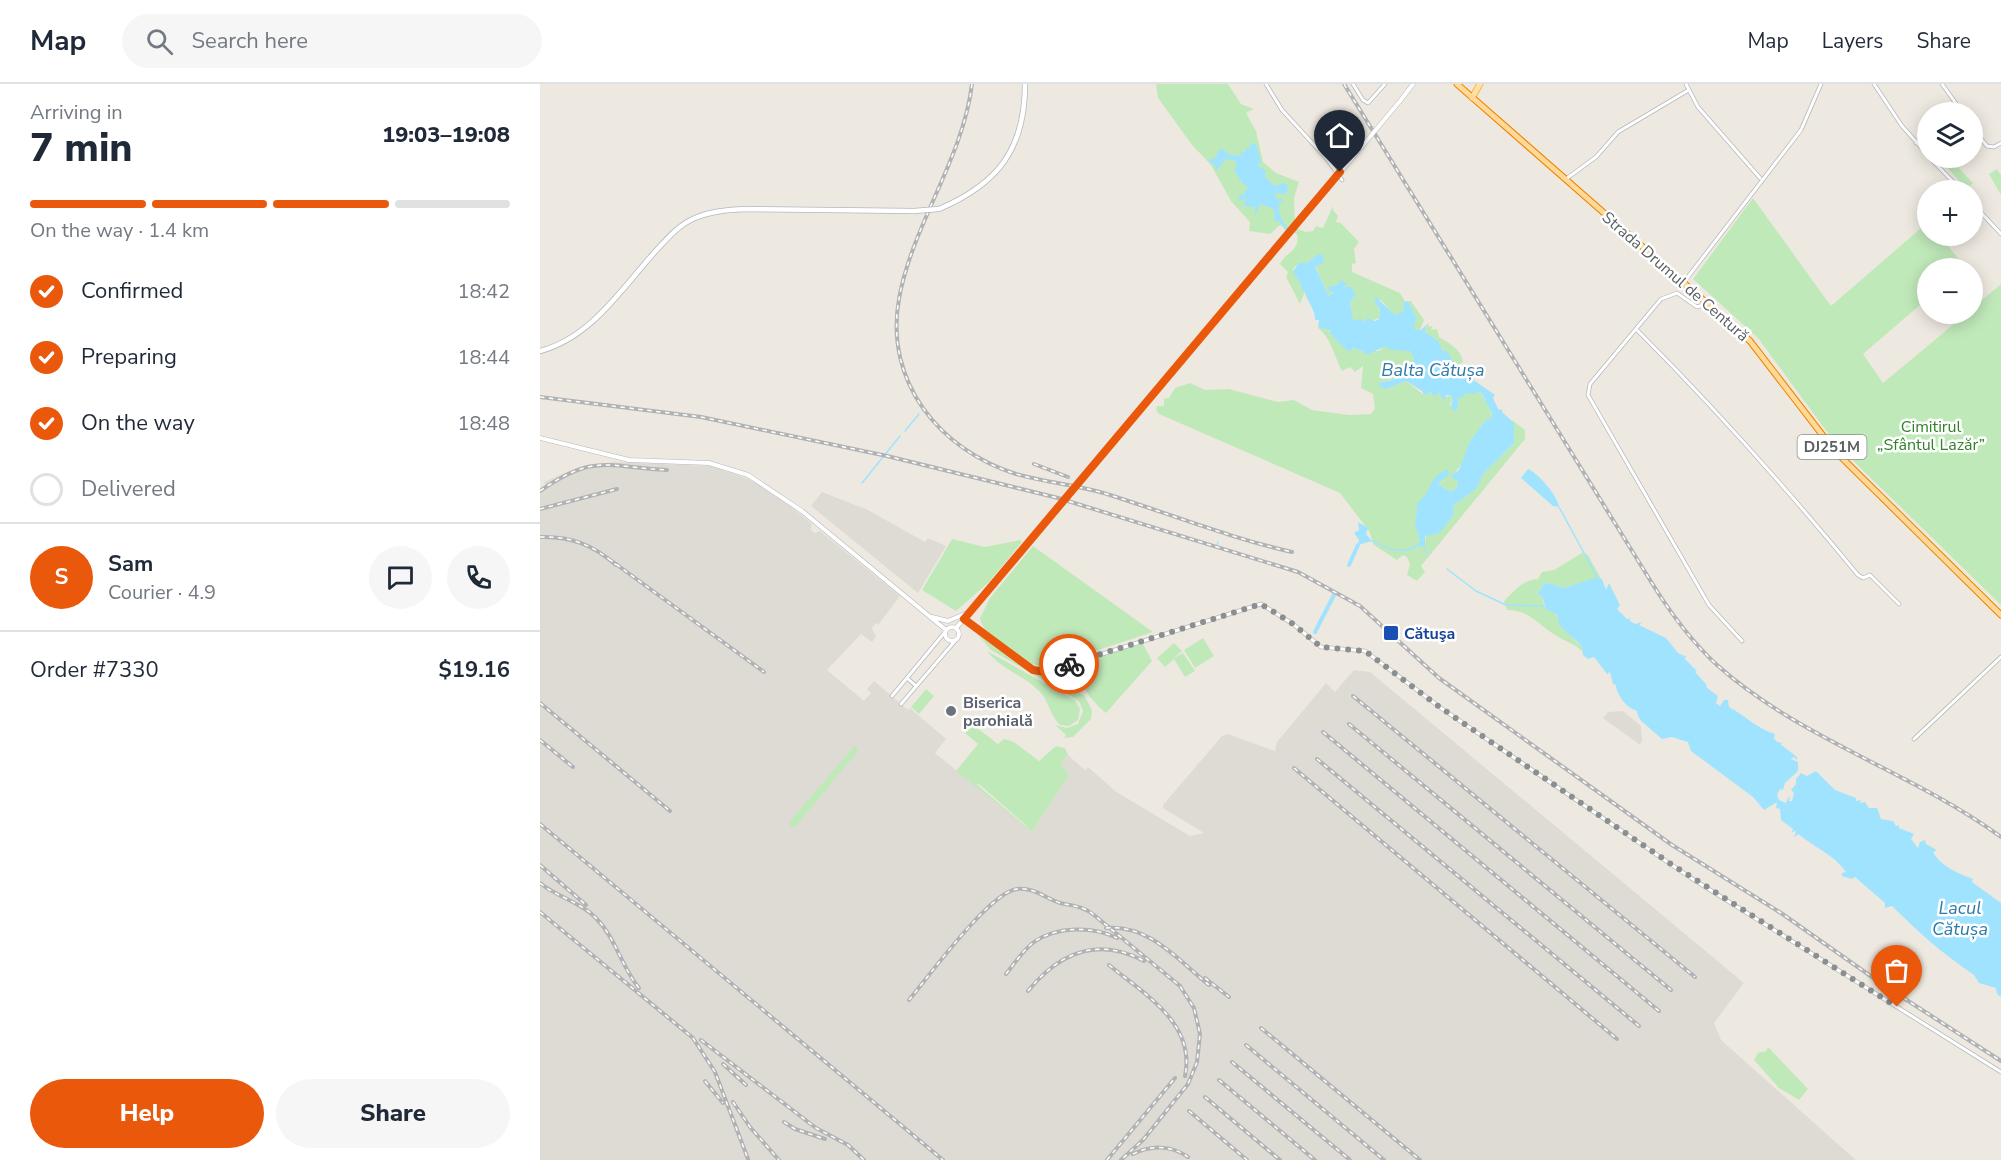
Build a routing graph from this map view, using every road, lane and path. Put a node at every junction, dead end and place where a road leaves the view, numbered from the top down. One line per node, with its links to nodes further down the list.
1 (1025, 84): 28 (main road, bridge)
2 (1266, 84): 20 (street)
3 (1353, 84): 4 (street)
4 (1385, 84)
5 (1413, 84): 31 (street, bridge)
6 (1457, 84): 13 (highway, Strada Drumul de Centură / DJ251M)
7 (1480, 84): 13 (main road)
8 (1686, 84): 12 (street)
9 (1821, 84): 19 (street)
10 (1874, 84): 16 (street)
11 (1942, 84): 14 (street)
12 (1687, 91): 19 (street); 21 (street)
13 (1472, 98): 21 (highway, Strada Drumul de Centură / DJ251M)
14 (1955, 102)
15 (1983, 141): 17 (street)
16 (1916, 143)
17 (2001, 144)
18 (1940, 168): 22 (street)
19 (1761, 178): 25 (street)
20 (1342, 180)
21 (1566, 180): 25 (highway, Strada Drumul de Centură / DJ251M)
22 (1952, 180)
23 (1983, 215): 24 (street)
24 (2001, 234)
25 (1684, 282): 26 (highway, Strada Drumul de Centură / DJ251M)
26 (1708, 303): 27 (street); 33 (highway, Strada Drumul de Centură / DJ251M)
27 (1637, 330): 30 (street); 38 (street)
28 (540, 351)
29 (540, 438): 32 (street)
30 (1899, 604)
31 (970, 612): 32 (street); 34 (street)
32 (924, 613): 36 (street)
33 (2001, 615)
34 (964, 619): 35 (street); 45 (street)
35 (956, 628): 36 (street); 37 (street)
36 (945, 631): 37 (street); 40 (street)
37 (955, 641): 41 (street)
38 (1742, 641)
39 (2001, 657): 44 (street)
40 (907, 678): 41 (street); 42 (street)
41 (916, 686): 43 (street)
42 (892, 696)
43 (901, 704)
44 (1914, 739)
45 (2001, 1072)

